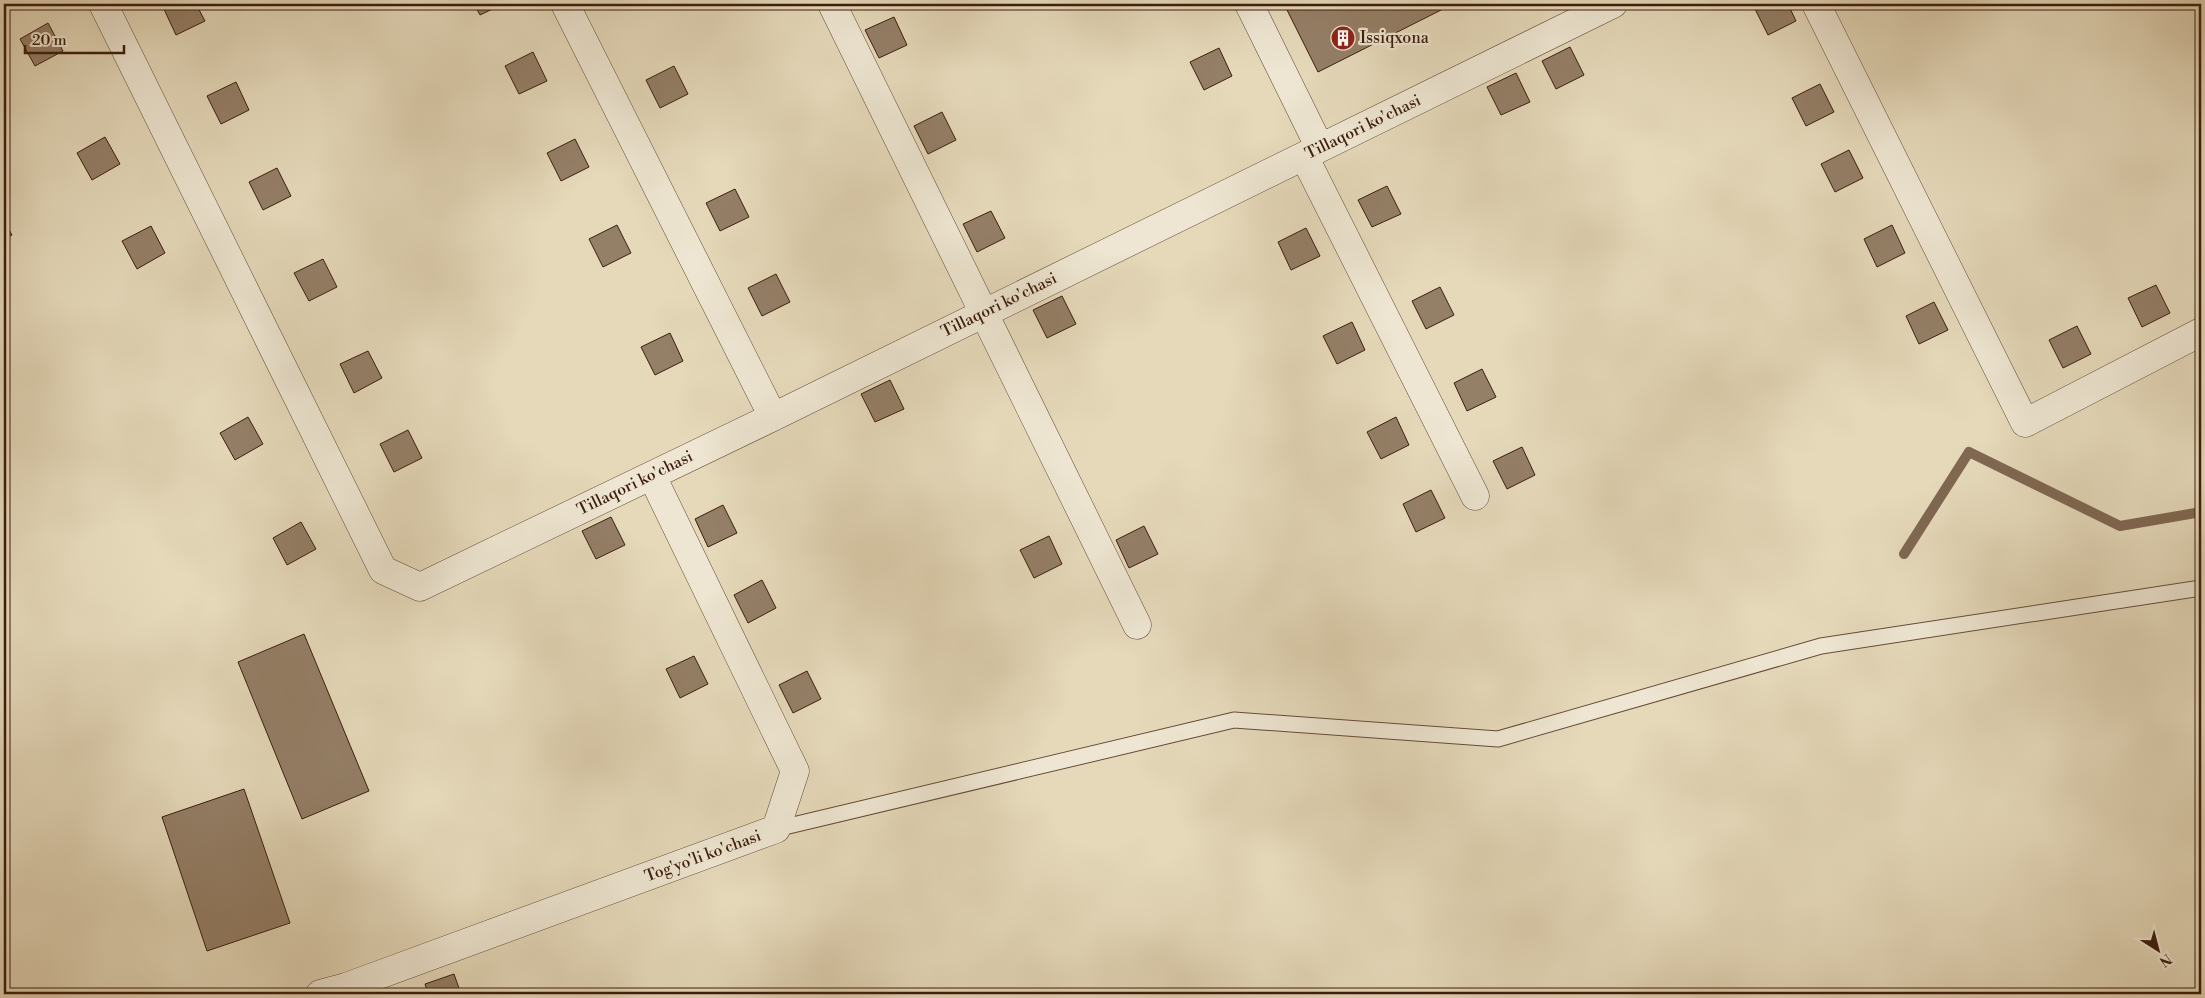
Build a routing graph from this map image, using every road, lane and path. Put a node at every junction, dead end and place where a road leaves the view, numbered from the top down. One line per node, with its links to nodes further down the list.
1 (104, 4): 11 (street, Tillaqori ko'chasi)
2 (565, 4): 10 (street)
3 (832, 4): 8 (street)
4 (1249, 4): 7 (street)
5 (1613, 4): 7 (street, Tillaqori ko'chasi)
6 (1816, 4): 9 (street)
7 (1312, 152): 8 (street, Tillaqori ko'chasi); 12 (street)
8 (985, 312): 10 (street, Tillaqori ko'chasi); 14 (street)
9 (2201, 332)
10 (773, 417): 11 (street, Tillaqori ko'chasi)
11 (652, 476): 15 (street, Tog'yo'li ko'chasi)
12 (1475, 496)
13 (2201, 588): 15 (lane)
14 (1137, 625)
15 (776, 829): 16 (street, Tog'yo'li ko'chasi)
16 (320, 994)

